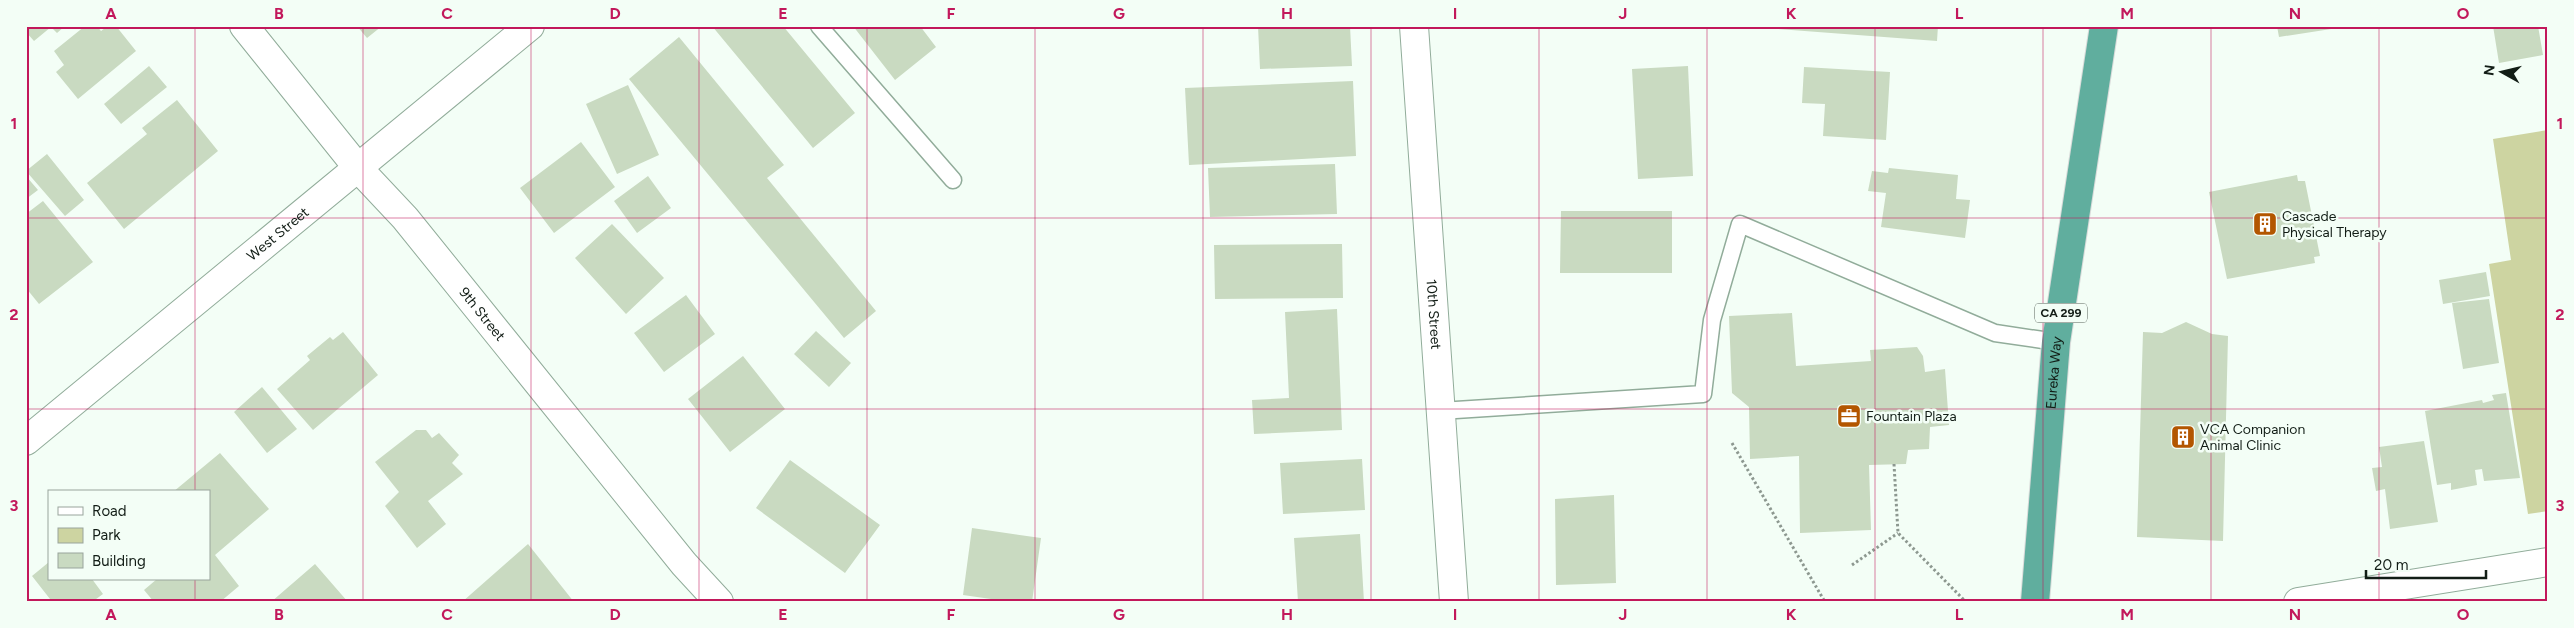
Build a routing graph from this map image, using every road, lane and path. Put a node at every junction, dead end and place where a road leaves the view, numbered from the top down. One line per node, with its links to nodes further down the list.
1 (244, 26): 6 (street, 9th Street)
2 (530, 26): 6 (street, West Street)
3 (819, 26): 7 (lane)
4 (1414, 26): 9 (street, 10th Street)
5 (2104, 26): 8 (highway, Eureka Way / CA 299)
6 (358, 168): 10 (street, West Street); 17 (street, 9th Street)
7 (953, 180)
8 (2056, 342): 9 (lane); 20 (highway, Eureka Way / CA 299)
9 (1440, 411): 18 (street, 10th Street)
10 (26, 441)
11 (1732, 443): 19 (path)
12 (1894, 464): 13 (path)
13 (1898, 533): 15 (path); 16 (path)
14 (2548, 562): 21 (street)
15 (1852, 565)
16 (1965, 600)
17 (719, 602)
18 (1454, 602)
19 (1825, 602)
20 (2035, 602)
21 (2298, 602)

